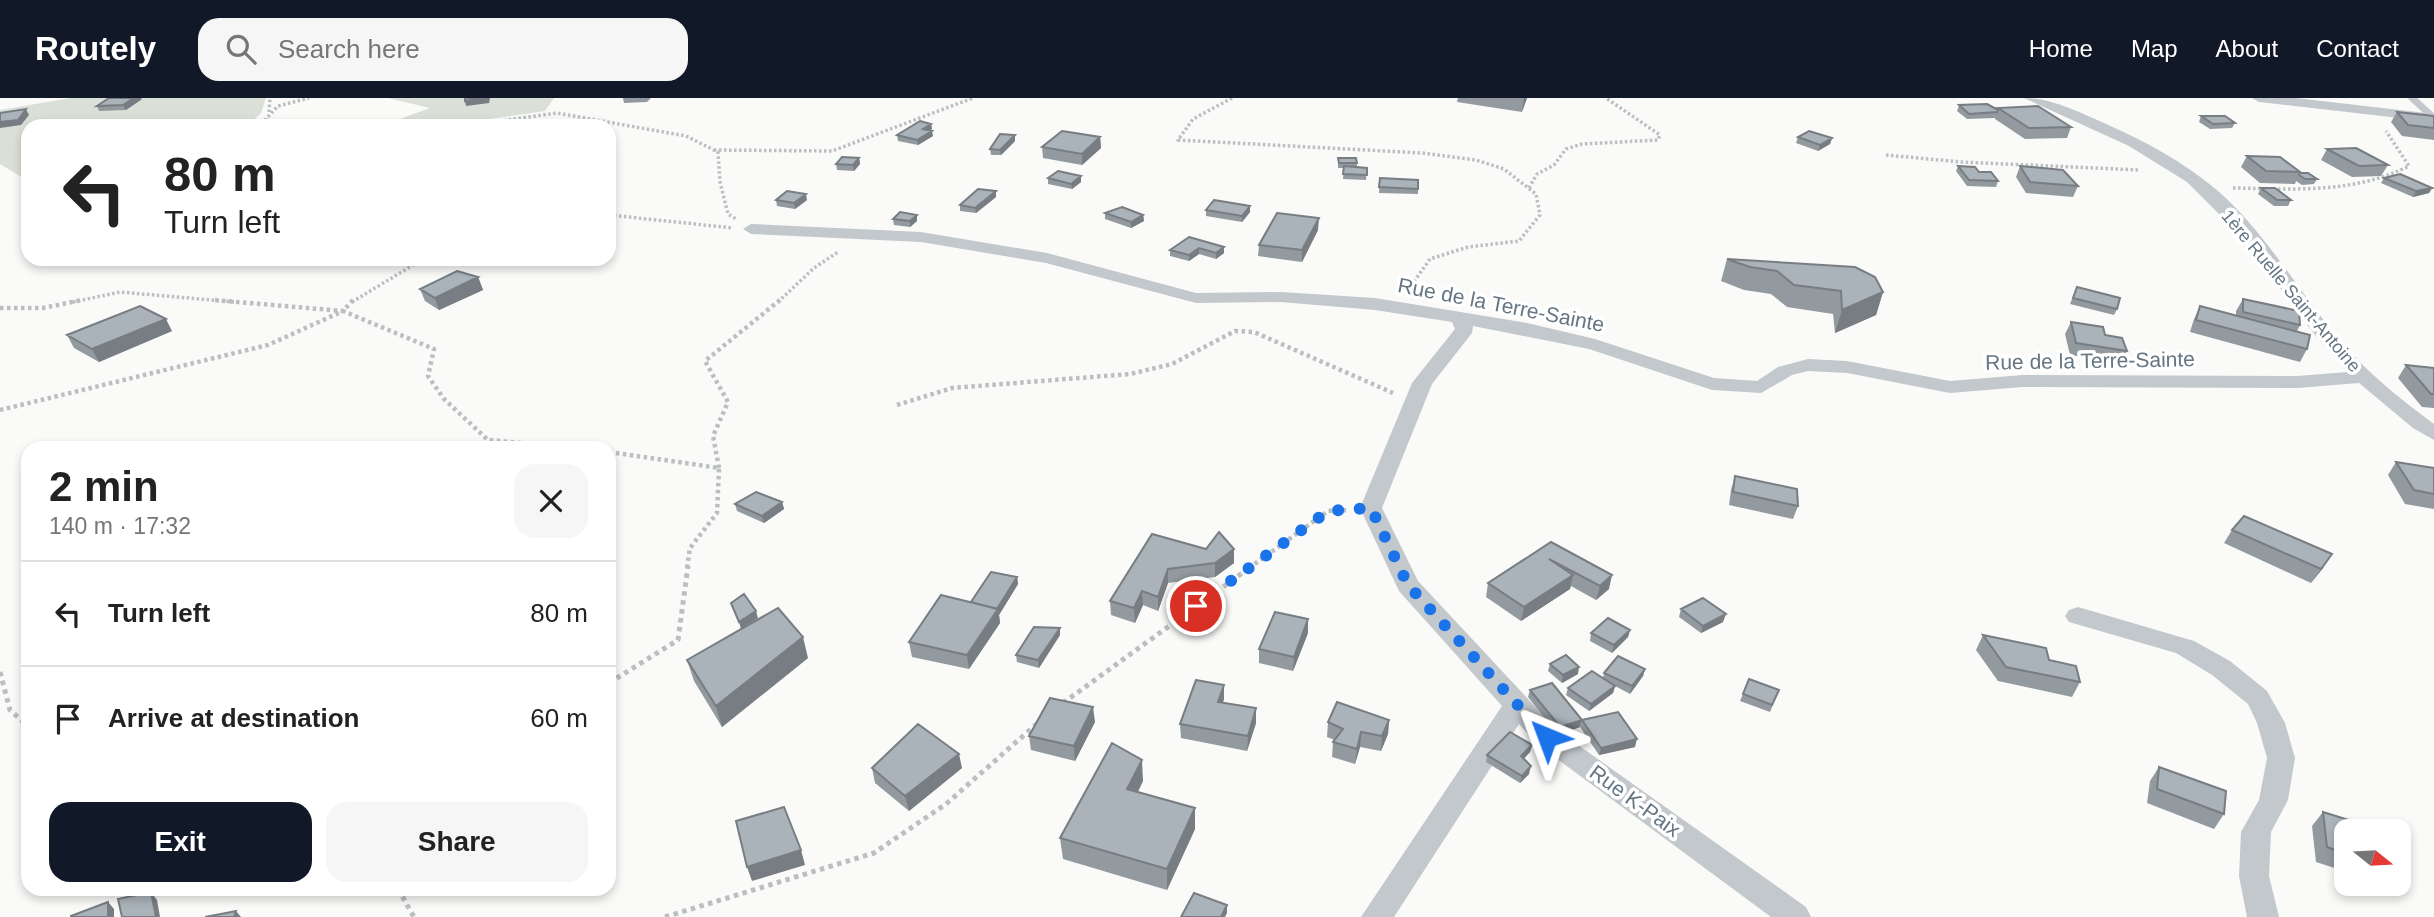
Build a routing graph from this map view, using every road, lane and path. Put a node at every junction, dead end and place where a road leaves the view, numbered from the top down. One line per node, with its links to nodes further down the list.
1 (270, 98): 11 (path)
2 (309, 98): 11 (path)
3 (973, 98): 9 (path)
4 (1232, 98): 20 (path)
5 (1606, 98): 20 (path)
6 (2031, 98): 19 (street, 1ère Ruelle Saint-Antoine)
7 (2259, 98): 10 (street)
8 (2413, 98): 12 (lane)
9 (966, 99): 17 (path)
10 (2371, 111): 12 (street); 21 (path)
11 (268, 113): 13 (path)
12 (2434, 118)
13 (265, 119)
14 (514, 119): 15 (path)
15 (591, 119)
16 (616, 124): 17 (path)
17 (714, 150): 23 (path)
18 (1886, 155): 19 (path)
19 (2179, 170): 30 (street, 1ère Ruelle Saint-Antoine)
20 (1529, 189): 26 (path)
21 (2224, 191)
22 (616, 216): 23 (path)
23 (751, 229): 24 (street, Rue de la Terre-Sainte)
24 (857, 236): 26 (street, Rue de la Terre-Sainte); 37 (path)
25 (410, 266): 28 (path)
26 (1395, 307): 29 (street, Rue de la Terre-Sainte)
27 (0, 308): 28 (path)
28 (343, 311): 33 (path); 35 (path)
29 (1459, 318): 30 (street, Rue de la Terre-Sainte); 31 (street)
30 (2363, 377): 34 (street, 1ère Ruelle Saint-Antoine)
31 (1413, 403): 32 (path); 38 (street)
32 (897, 405)
33 (0, 410)
34 (2434, 434)
35 (499, 441)
36 (616, 453): 37 (path)
37 (719, 468): 41 (path)
38 (1371, 508): 42 (street, Rue K-Paix); 46 (path)
39 (2078, 616): 49 (street)
40 (0, 672): 43 (path)
41 (616, 679)
42 (1517, 705): 47 (street); 48 (street, Rue K-Paix)
43 (21, 723)
44 (402, 896): 45 (path)
45 (414, 917)
46 (665, 917)
47 (1377, 917)
48 (1795, 917)
49 (2263, 917)

